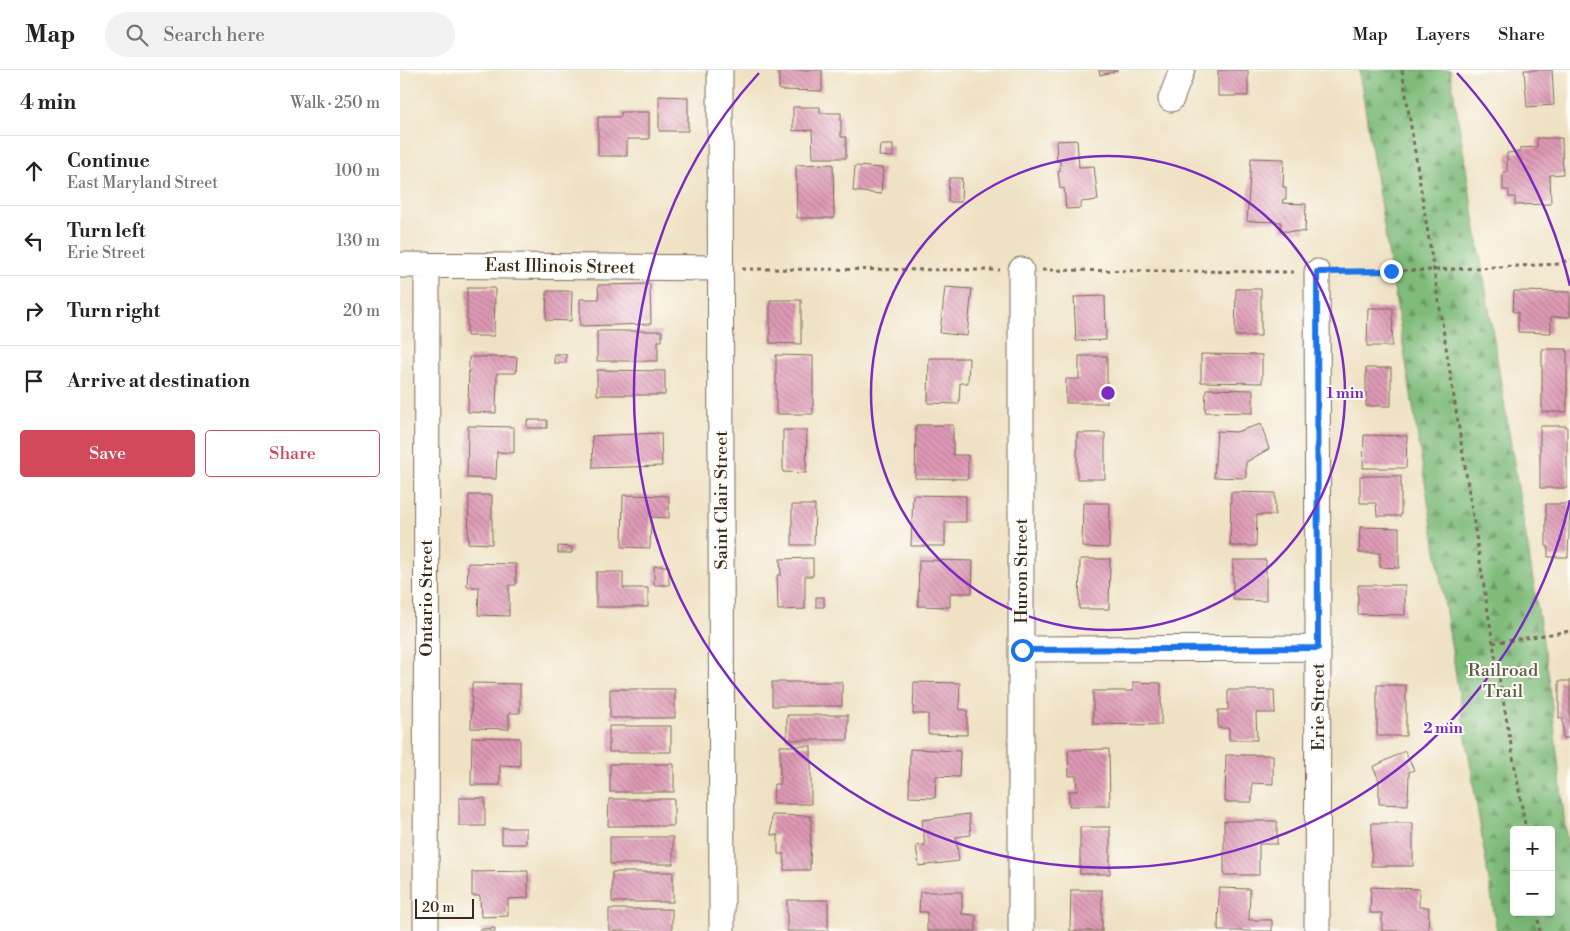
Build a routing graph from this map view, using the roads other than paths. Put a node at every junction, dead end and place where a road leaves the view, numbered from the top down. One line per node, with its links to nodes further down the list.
1 (720, 70): 6 (street, Saint Clair Street)
2 (1182, 70): 3 (street)
3 (1171, 99)
4 (400, 265): 5 (street, East Illinois Street)
5 (427, 265): 6 (street, East Illinois Street); 11 (street, Ontario Street)
6 (720, 268): 12 (street, Saint Clair Street)
7 (1021, 270): 10 (street, Huron Street)
8 (1317, 272): 9 (street, Erie Street)
9 (1318, 648): 10 (street); 14 (street, Erie Street)
10 (1022, 650): 13 (street, Huron Street)
11 (426, 931)
12 (722, 931)
13 (1021, 931)
14 (1317, 931)

